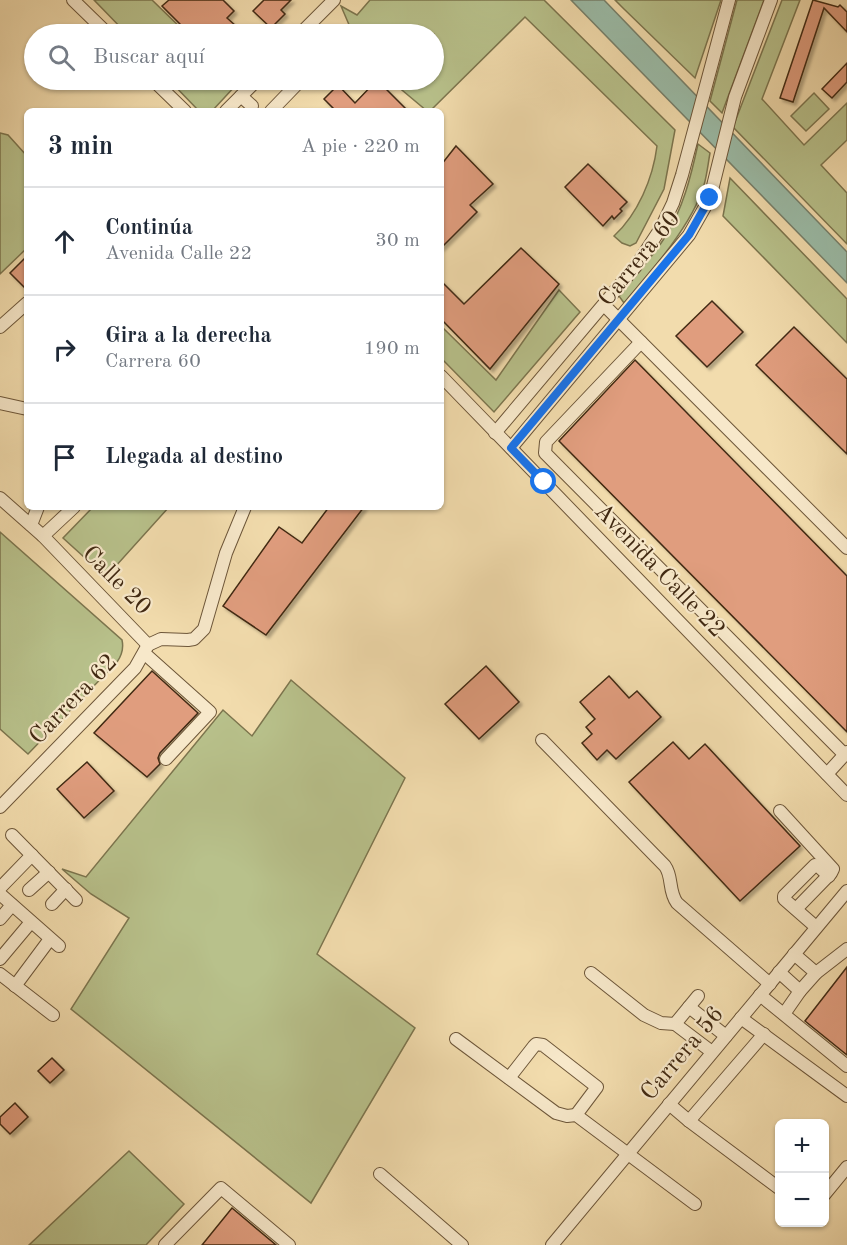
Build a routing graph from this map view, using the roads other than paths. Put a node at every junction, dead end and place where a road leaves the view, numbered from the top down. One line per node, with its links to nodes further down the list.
1 (73, 0): 5 (street)
2 (334, 0): 6 (street)
3 (729, 0): 15 (street, Carrera 60)
4 (771, 0): 17 (street, Carrera 60)
5 (98, 24)
6 (310, 24)
7 (163, 90): 12 (street)
8 (247, 90): 10 (street)
9 (291, 90): 14 (street)
10 (241, 96): 11 (street); 13 (street)
11 (252, 106)
12 (182, 108)
13 (229, 108)
14 (274, 108)
15 (604, 304): 17 (street); 23 (street, Carrera 60)
16 (24, 306): 18 (street)
17 (619, 319): 19 (street); 24 (street, Carrera 60)
18 (0, 327)
19 (641, 342): 31 (street); 34 (street)
20 (444, 379): 23 (street, Avenida Calle 22)
21 (0, 404): 22 (street)
22 (24, 408)
23 (495, 433): 24 (street, Avenida Calle 22)
24 (511, 448): 36 (street, Avenida Calle 22)
25 (0, 498): 29 (street, Calle 20)
26 (37, 510): 29 (street)
27 (71, 510): 30 (street)
28 (244, 510): 32 (street)
29 (31, 525): 30 (street, Calle 20)
30 (43, 536): 32 (street, Calle 20)
31 (847, 548)
32 (146, 649): 35 (street, Calle 20); 38 (street, Carrera 62)
33 (543, 740): 63 (street)
34 (846, 753): 36 (street)
35 (166, 759)
36 (827, 774): 37 (street, Avenida Calle 22)
37 (847, 795)
38 (0, 806)
39 (780, 811): 43 (street)
40 (12, 835): 41 (street)
41 (32, 855): 42 (street); 44 (street)
42 (49, 872): 45 (street); 46 (street)
43 (829, 876): 52 (street); 52 (street)
44 (0, 888)
45 (66, 889): 49 (street); 50 (street)
46 (29, 890)
47 (847, 891): 55 (street, Carrera 56)
48 (0, 894): 51 (street)
49 (76, 900)
50 (52, 904)
51 (12, 905): 53 (street); 54 (street)
52 (796, 909): 55 (street)
53 (0, 919)
54 (32, 922): 58 (street); 64 (street)
55 (816, 927): 57 (street, Carrera 56)
56 (847, 949): 61 (street)
57 (794, 954): 59 (street, Carrera 56); 61 (street)
58 (0, 959)
59 (779, 972): 63 (street, Carrera 56); 65 (street)
60 (591, 973): 72 (street)
61 (816, 973): 65 (street)
62 (0, 974): 64 (street)
63 (770, 984): 66 (street, Carrera 56)
64 (15, 986): 70 (street)
65 (800, 991): 69 (street)
66 (760, 995): 69 (street); 71 (street, Carrera 56)
67 (698, 996): 68 (street)
68 (689, 1007): 72 (street); 74 (street)
69 (784, 1014): 77 (street)
70 (53, 1016)
71 (741, 1018): 73 (street); 74 (street, Carrera 56)
72 (675, 1024): 76 (street)
73 (764, 1034): 79 (street); 82 (street)
74 (726, 1036): 76 (street, Carrera 56)
75 (456, 1039): 78 (street)
76 (712, 1052): 80 (street, Carrera 56)
77 (847, 1066)
78 (509, 1078): 81 (street); 81 (street)
79 (847, 1096)
80 (669, 1104): 82 (street); 83 (street, Carrera 56)
81 (576, 1115): 83 (street)
82 (689, 1121): 86 (street)
83 (629, 1153): 88 (street); 92 (street, Carrera 56)
84 (847, 1167): 87 (street)
85 (380, 1174): 91 (street)
86 (775, 1185)
87 (829, 1190)
88 (695, 1204)
89 (165, 1245): 90 (street)
90 (289, 1245)
91 (462, 1245)
92 (552, 1245)

